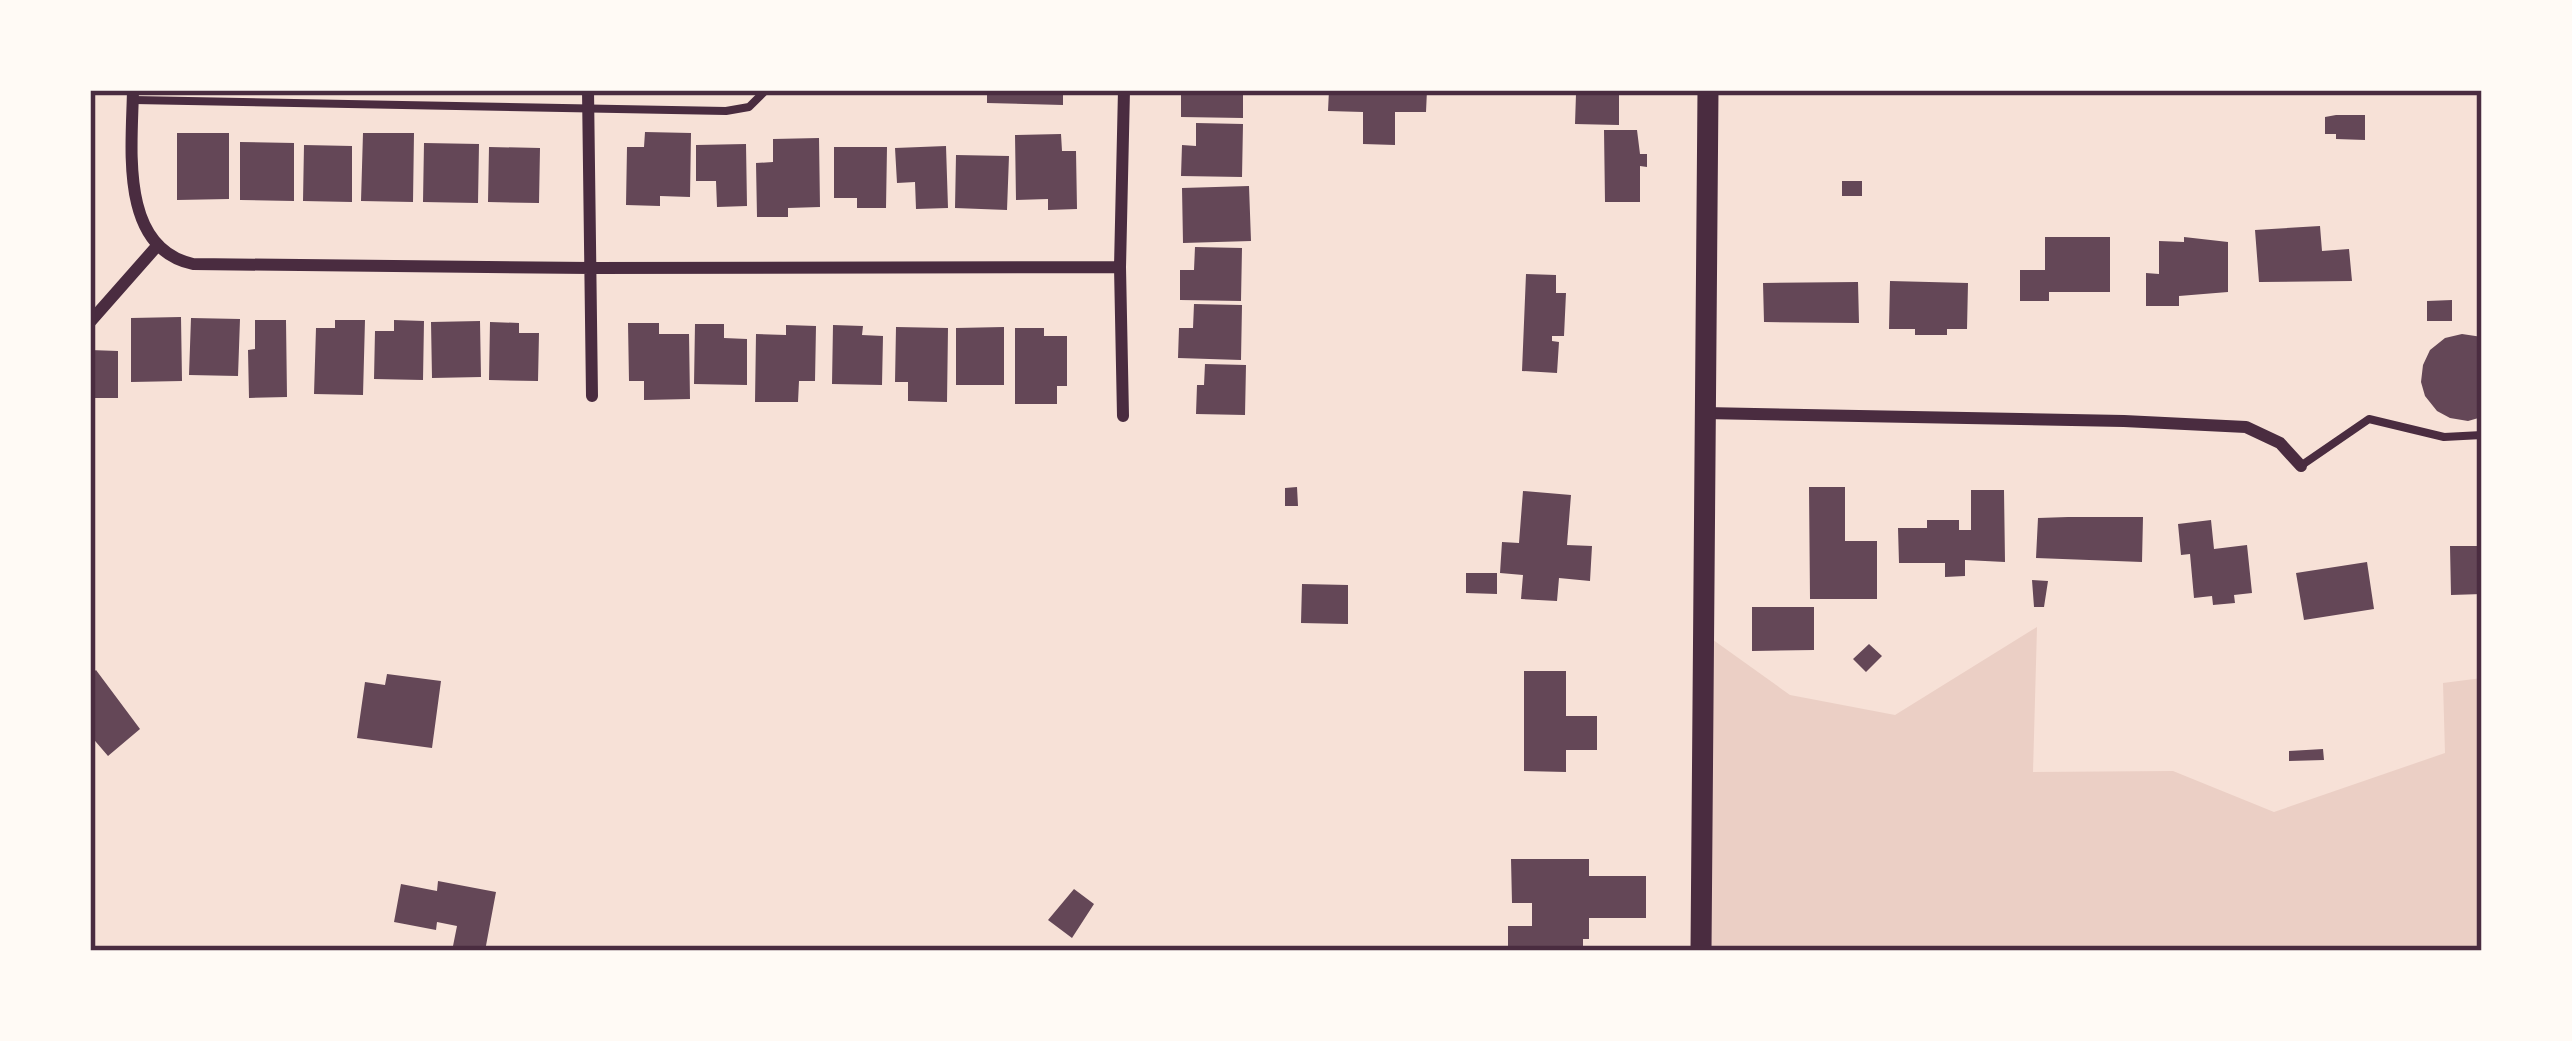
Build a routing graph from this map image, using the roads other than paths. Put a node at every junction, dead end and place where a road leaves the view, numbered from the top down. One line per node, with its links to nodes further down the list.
1 (588, 90): 6 (street)
2 (766, 90): 6 (lane)
3 (1124, 90): 8 (street)
4 (1708, 90): 12 (street)
5 (133, 95): 6 (lane); 7 (street)
6 (589, 106): 9 (street)
7 (157, 246): 9 (street); 10 (street)
8 (1120, 267): 9 (street); 13 (street)
9 (591, 268): 11 (street)
10 (90, 322)
11 (592, 396)
12 (1704, 413): 15 (street); 16 (street)
13 (1123, 416)
14 (2482, 435): 15 (lane)
15 (2301, 466)
16 (1701, 951)

